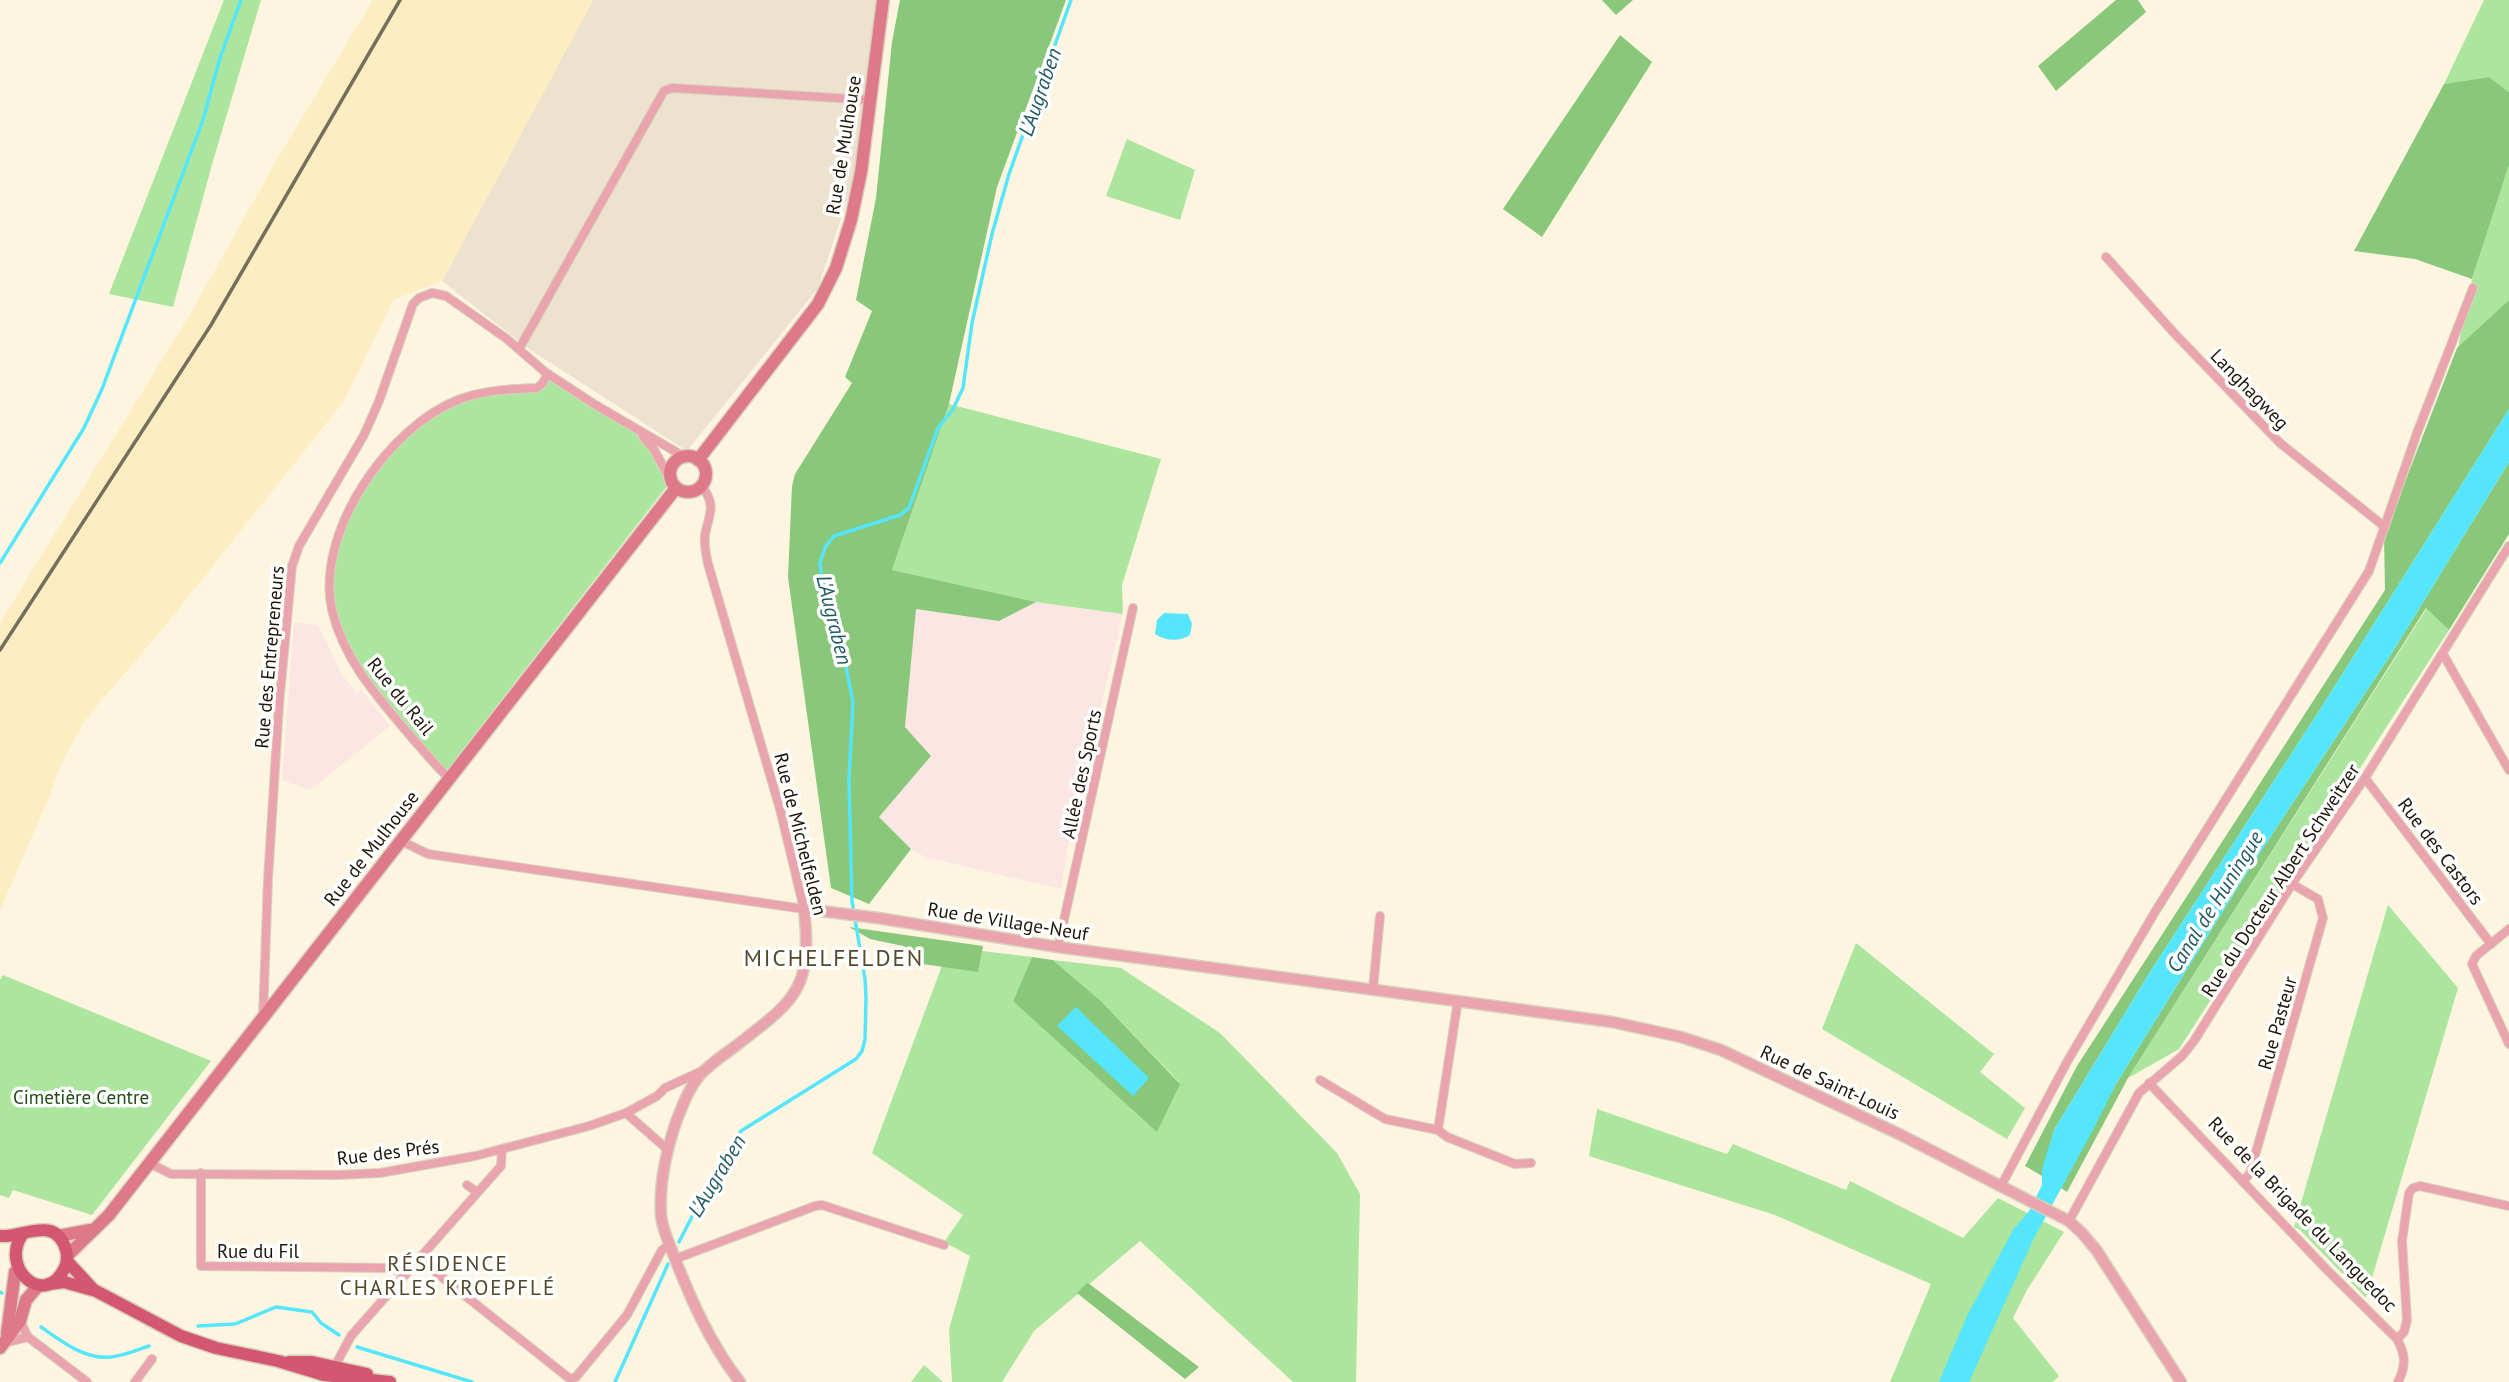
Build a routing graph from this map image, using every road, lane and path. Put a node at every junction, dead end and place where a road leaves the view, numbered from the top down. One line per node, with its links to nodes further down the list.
1 (883, 0): 2 (main road, Rue de Mulhouse)
2 (870, 100): 5 (street); 9 (main road, Rue de Mulhouse)
3 (2106, 257): 12 (street, Langhagweg)
4 (2473, 288): 12 (street)
5 (519, 349): 6 (street, Rue des Entrepreneurs); 28 (street, Rue des Entrepreneurs)
6 (548, 374): 7 (street, Rue des Entrepreneurs); 17 (street, Rue du Rail)
7 (636, 430): 8 (street, Rue des Entrepreneurs); 10 (street, Rue des Entrepreneurs)
8 (683, 456): 9 (main road); 10 (main road)
9 (698, 460): 11 (main road)
10 (673, 483): 11 (main road); 17 (main road, Rue de Mulhouse)
11 (702, 486): 21 (street, Rue de Michelfelden)
12 (2385, 527): 45 (street)
13 (2509, 546): 15 (street, Rue du Docteur Albert Schweitzer)
14 (1133, 608): 25 (street, Allée des Sports)
15 (2443, 654): 16 (street); 18 (street, Rue du Docteur Albert Schweitzer)
16 (2509, 770)
17 (449, 778): 19 (main road, Rue de Mulhouse)
18 (2365, 778): 20 (street, Rue du Docteur Albert Schweitzer); 24 (street, Rue des Castors)
19 (401, 841): 21 (street, Rue de Village-Neuf); 28 (main road, Rue de Mulhouse)
20 (2292, 884): 33 (street, Rue du Docteur Albert Schweitzer); 43 (street, Rue Pasteur)
21 (804, 909): 25 (street, Rue de Village-Neuf); 31 (street, Rue de Michelfelden)
22 (1380, 916): 26 (street)
23 (2509, 929): 24 (street)
24 (2491, 943): 30 (street)
25 (1058, 947): 26 (street, Rue de Village-Neuf)
26 (1373, 989): 27 (street, Rue de Village-Neuf)
27 (1458, 1000): 29 (street, Rue de Village-Neuf); 37 (street)
28 (263, 1017): 40 (main road, Rue de Mulhouse)
29 (1612, 1022): 45 (street, Rue de Saint-Louis)
30 (2509, 1044)
31 (706, 1069): 34 (street, Rue des Prés); 35 (street, Rue de Michelfelden)
32 (1320, 1080): 37 (street)
33 (2149, 1083): 43 (street, Rue de la Brigade du Languedoc); 48 (street, Rue du Docteur Albert Schweitzer)
34 (665, 1088): 35 (street); 36 (street, Rue des Prés)
35 (689, 1090): 39 (street, Rue de Michelfelden)
36 (626, 1113): 38 (street, Rue des Prés); 39 (street)
37 (1438, 1130): 41 (street)
38 (502, 1149): 42 (street, Rue des Prés); 46 (street)
39 (667, 1149): 53 (street, Rue de Michelfelden)
40 (149, 1163): 42 (street, Rue des Prés); 49 (main road, Rue de Mulhouse)
41 (1531, 1163)
42 (201, 1173): 60 (street, Rue du Fil)
43 (2243, 1182): 65 (street, Rue de la Brigade du Languedoc)
44 (467, 1185): 46 (street)
45 (2001, 1186): 48 (street, Rue de Saint-Louis)
46 (477, 1192): 57 (street)
47 (2509, 1206): 65 (street)
48 (2065, 1219): 75 (street, Rue de Saint-Louis)
49 (94, 1229): 52 (main road); 56 (main road, Rue de Mulhouse)
50 (22, 1235): 51 (main road); 52 (main road); 55 (main road)
51 (0, 1236)
52 (58, 1236): 56 (main road)
53 (670, 1245): 57 (street); 58 (street, Rue de Michelfelden)
54 (944, 1245): 58 (street)
55 (5, 1255): 59 (main road)
56 (67, 1259): 61 (main road); 62 (main road)
57 (419, 1259): 60 (street)
58 (675, 1259): 74 (street, Rue de Michelfelden)
59 (15, 1272): 61 (main road); 66 (main road)
60 (406, 1274): 69 (street)
61 (44, 1284): 62 (main road); 63 (main road)
62 (96, 1291): 68 (main road)
63 (20, 1321): 64 (street); 66 (main road)
64 (28, 1337): 66 (street); 71 (street)
65 (2398, 1339): 76 (street, Rue de la Brigade du Languedoc)
66 (3, 1343)
67 (152, 1359): 72 (street)
68 (278, 1361): 69 (main road); 70 (main road)
69 (335, 1366): 73 (main road)
70 (323, 1379): 73 (main road)
71 (87, 1382)
72 (135, 1382)
73 (388, 1382)
74 (740, 1382)
75 (2181, 1382)
76 (2398, 1382)

